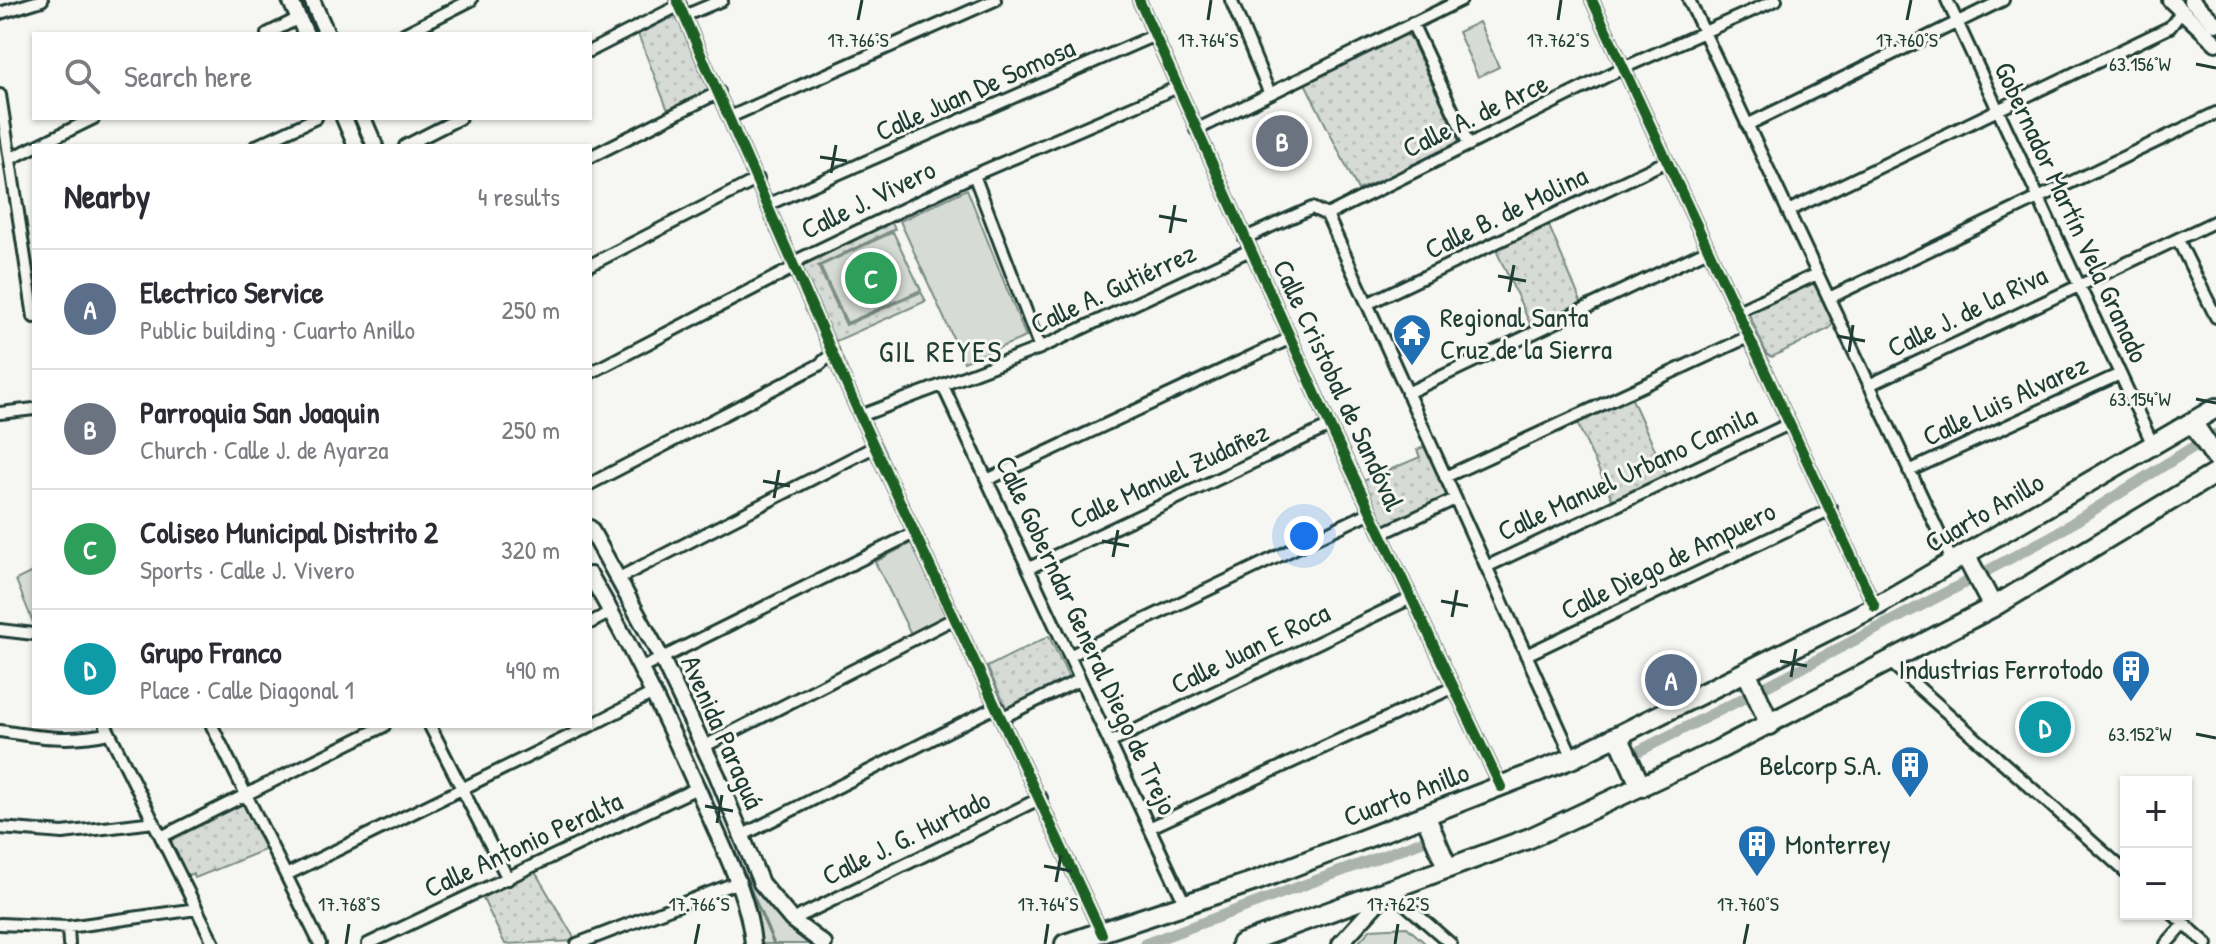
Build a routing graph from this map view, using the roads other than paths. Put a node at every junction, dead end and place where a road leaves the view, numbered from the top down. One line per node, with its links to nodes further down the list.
1 (42, 0): 18 (street)
2 (290, 0): 20 (main road)
3 (312, 0): 26 (main road)
4 (471, 0): 27 (street)
5 (722, 0): 19 (street)
6 (995, 0): 39 (street)
7 (1139, 0): 29 (street, Calle Cristobal de Sandóval)
8 (1231, 0): 35 (street)
9 (1461, 0): 22 (street)
10 (1592, 0): 32 (street)
11 (1689, 0): 28 (street)
12 (1776, 0): 28 (street, Calle A. de Arce)
13 (1947, 0): 21 (street, Gobernador Martín Vela Granado)
14 (2003, 0): 21 (street)
15 (2170, 0): 17 (main road)
16 (678, 3): 19 (street); 31 (street)
17 (2187, 6): 23 (main road); 30 (main road); 37 (street)
18 (0, 13)
19 (684, 16): 34 (street)
20 (299, 18): 24 (street); 25 (main road)
21 (1957, 22): 37 (street, Gobernador Martín Vela Granado); 45 (street)
22 (1412, 23): 35 (street); 52 (street)
23 (2216, 24)
24 (271, 32)
25 (305, 32)
26 (326, 32)
27 (408, 32)
28 (1704, 34): 32 (street, Calle A. de Arce); 45 (street)
29 (1155, 35): 33 (street, Calle Cristobal de Sandóval); 60 (street, Calle Juan De Somosa)
30 (2216, 43)
31 (592, 50)
32 (1621, 69): 52 (street, Calle A. de Arce); 56 (street)
33 (1178, 87): 46 (street, Calle Cristobal de Sandóval); 57 (street, Calle J. Vivero)
34 (719, 92): 39 (street); 54 (street)
35 (1269, 92): 46 (street)
36 (0, 95): 55 (street)
37 (1999, 112): 59 (street, Gobernador Martín Vela Granado); 61 (street)
38 (2216, 113): 59 (street)
39 (730, 117): 58 (street)
40 (90, 120): 47 (street)
41 (312, 120): 48 (street)
42 (345, 120): 49 (main road)
43 (364, 120): 50 (main road)
44 (456, 120): 51 (street)
45 (1747, 125): 61 (street)
46 (1196, 130): 64 (street, Calle Cristobal de Sandóval)
47 (42, 144)
48 (260, 144)
49 (355, 144)
50 (374, 144)
51 (409, 144)
52 (1469, 145): 62 (street, Calle A. de Arce)
53 (32, 149): 55 (street)
54 (592, 156)
55 (10, 159): 68 (street)
56 (1665, 162): 67 (street); 75 (street, Calle B. de Molina)
57 (974, 175): 70 (street, Calle J. Vivero); 80 (street)
58 (758, 179): 60 (street); 69 (street)
59 (2039, 198): 72 (street, Gobernador Martín Vela Granado); 74 (street)
60 (769, 204): 70 (street)
61 (1788, 211): 71 (street)
62 (1327, 215): 64 (street); 75 (street)
63 (2216, 221): 65 (street, Calle J. de la Riva)
64 (1245, 238): 66 (street, Calle Cristobal de Sandóval)
65 (2178, 240): 72 (street, Calle J. de la Riva); 77 (street)
66 (1250, 250): 79 (street, Calle Cristobal de Sandóval); 80 (street, Calle A. Gutiérrez)
67 (1708, 250): 76 (street); 86 (street)
68 (29, 253): 73 (street)
69 (592, 264)
70 (795, 267): 81 (street); 82 (street, Calle J. Vivero)
71 (1817, 274): 74 (street); 76 (street)
72 (2079, 284): 83 (street, Gobernador Martín Vela Granado); 84 (street, Calle J. de la Riva)
73 (32, 291)
74 (1829, 298): 84 (street)
75 (1367, 304): 86 (street)
76 (1738, 311): 78 (street)
77 (2216, 317)
78 (1748, 337): 91 (street); 99 (street)
79 (1291, 338): 92 (street, Calle Cristobal de Sandóval); 100 (street)
80 (1040, 348): 85 (street, Calle A. Gutiérrez)
81 (833, 353): 90 (street); 101 (street)
82 (592, 372)
83 (2120, 374): 94 (street, Gobernador Martín Vela Granado); 97 (street, Calle Luis Alvarez)
84 (1869, 385): 97 (street)
85 (943, 386): 90 (street, Calle A. Gutiérrez); 100 (street, Calle Goberndar General Diego de Trejo)
86 (1407, 393): 99 (street)
87 (2216, 408): 93 (highway, Cuarto Anillo)
88 (32, 409): 89 (street)
89 (0, 413)
90 (860, 416): 95 (street)
91 (1789, 424): 103 (street); 109 (street, Calle Manuel Urbano Camila)
92 (1330, 426): 104 (street, Calle Cristobal de Sandóval); 110 (street, Calle Manuel Zudañez)
93 (2196, 428): 94 (highway, Cuarto Anillo); 96 (highway)
94 (2153, 445): 108 (highway, Cuarto Anillo)
95 (874, 447): 106 (street); 112 (street)
96 (2213, 454)
97 (1909, 471): 108 (street)
98 (2216, 473): 115 (highway)
99 (1445, 477): 102 (street)
100 (987, 480): 110 (street, Calle Goberndar General Diego de Trejo)
101 (592, 483)
102 (1455, 499): 107 (street); 109 (street)
103 (1831, 509): 114 (street); 121 (street, Calle Diego de Ampuero)
104 (1371, 512): 107 (street, Calle Cristobal de Sandóval); 122 (street)
105 (592, 532): 112 (main road, Avenida Paraguá)
106 (914, 533): 117 (street); 123 (street)
107 (1381, 534): 113 (street, Calle Cristobal de Sandóval)
108 (1964, 562): 114 (highway, Cuarto Anillo); 115 (highway)
109 (1486, 567): 121 (street)
110 (1029, 568): 122 (street, Calle Goberndar General Diego de Trejo)
111 (592, 579): 116 (main road, Avenida Paraguá)
112 (617, 579): 123 (main road, Avenida Paraguá)
113 (1411, 598): 128 (street, Calle Cristobal de Sandóval); 140 (street, Calle Juan E Roca)
114 (1875, 607): 126 (highway, Cuarto Anillo)
115 (1993, 607): 124 (highway)
116 (611, 612): 118 (street); 125 (main road, Avenida Paraguá)
117 (955, 618): 130 (street); 142 (street)
118 (592, 622)
119 (0, 630): 120 (street)
120 (32, 634)
121 (1526, 655): 143 (street)
122 (1069, 656): 127 (street, Calle Goberndar General Diego de Trejo)
123 (662, 659): 125 (street); 142 (main road, Avenida Paraguá)
124 (1890, 662): 132 (highway); 157 (street)
125 (642, 668): 129 (main road, Avenida Paraguá)
126 (1750, 679): 132 (highway); 141 (highway, Cuarto Anillo)
127 (1079, 680): 131 (street); 140 (street, Calle Goberndar General Diego de Trejo)
128 (1452, 688): 144 (street, Calle Cristobal de Sandóval); 152 (street)
129 (653, 693): 133 (street); 146 (main road, Avenida Paraguá)
130 (997, 706): 131 (street); 154 (street)
131 (1003, 717): 149 (street)
132 (1766, 718): 145 (highway)
133 (592, 725)
134 (213, 728): 148 (street)
135 (380, 728): 148 (street)
136 (431, 728): 147 (street)
137 (586, 728): 147 (street)
138 (107, 729): 139 (street); 150 (street)
139 (0, 731)
140 (1111, 742): 152 (street, Calle Goberndar General Diego de Trejo)
141 (1621, 743): 143 (highway, Cuarto Anillo); 145 (highway)
142 (703, 747): 154 (main road, Avenida Paraguá)
143 (1573, 758): 144 (highway, Cuarto Anillo)
144 (1501, 787): 151 (highway, Cuarto Anillo)
145 (1641, 787): 156 (highway)
146 (697, 788): 159 (street, Calle Antonio Peralta); 160 (main road, Avenida Paraguá)
147 (461, 791): 158 (street); 159 (street)
148 (244, 793): 155 (street); 158 (street)
149 (1041, 798): 164 (street, Calle J. G. Hurtado); 169 (street)
150 (154, 822): 153 (street); 155 (street)
151 (1429, 824): 156 (highway); 162 (highway, Cuarto Anillo)
152 (1151, 827): 162 (street, Calle Goberndar General Diego de Trejo)
153 (0, 828)
154 (741, 836): 164 (main road, Avenida Paraguá)
155 (161, 837): 163 (street)
156 (1443, 859): 161 (highway)
157 (2120, 867)
158 (286, 875): 172 (street)
159 (508, 879): 173 (street, Calle Antonio Peralta)
160 (738, 882): 174 (street); 175 (main road, Avenida Paraguá)
161 (1389, 890): 178 (highway); 179 (main road); 180 (street)
162 (1186, 906): 169 (highway, Cuarto Anillo)
163 (197, 909): 168 (street); 171 (street)
164 (792, 920): 176 (main road, Avenida Paraguá)
165 (2180, 920): 167 (street)
166 (0, 924): 168 (street)
167 (2184, 924): 181 (street); 182 (street)
168 (68, 927): 170 (street)
169 (1102, 934): 177 (highway, Cuarto Anillo)
170 (69, 944)
171 (214, 944)
172 (320, 944)
173 (368, 944)
174 (577, 944)
175 (753, 944)
176 (824, 944)
177 (1065, 944)
178 (1241, 944)
179 (1340, 944)
180 (1451, 944)
181 (2166, 944)
182 (2207, 944)

